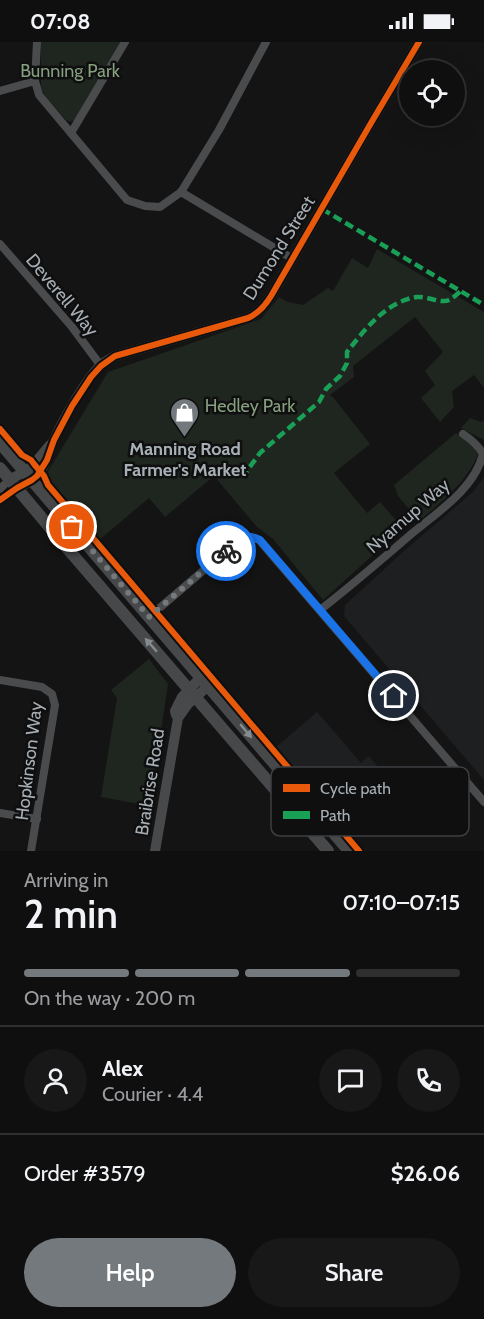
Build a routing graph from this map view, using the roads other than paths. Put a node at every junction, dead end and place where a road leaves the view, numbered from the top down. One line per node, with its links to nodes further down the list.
1 (37, 42): 5 (street)
2 (125, 42): 7 (street)
3 (266, 42): 8 (street)
4 (419, 42): 10 (street, Dumond Street)
5 (35, 81): 6 (street); 7 (street)
6 (0, 91)
7 (72, 133): 8 (street)
8 (181, 192): 10 (street)
9 (0, 244): 11 (street, Deverell Way)
10 (293, 259): 11 (street, Dumond Street)
11 (101, 366): 15 (street, Dumond Street)
12 (464, 434): 19 (street, Nyamup Way)
13 (0, 443): 15 (main road)
14 (0, 468): 16 (main road)
15 (29, 476): 16 (street); 20 (main road)
16 (13, 484): 17 (street); 18 (street); 23 (main road, one-way to 16)
17 (0, 489)
18 (0, 500)
19 (320, 610): 20 (street); 25 (street)
20 (149, 617): 22 (main road)
21 (0, 680): 30 (street, Hopkinson Way)
22 (205, 682): 23 (street, Braibrise Road); 24 (main road, one-way to 24)
23 (193, 694): 27 (main road); 34 (street, Braibrise Road)
24 (277, 767)
25 (454, 767)
26 (469, 784): 28 (street)
27 (271, 785)
28 (484, 802)
29 (0, 813): 30 (street)
30 (37, 819): 33 (street, Hopkinson Way)
31 (315, 836): 35 (main road)
32 (336, 836): 36 (main road, one-way to 36)
33 (31, 851)
34 (155, 851)
35 (328, 851)
36 (349, 851)

